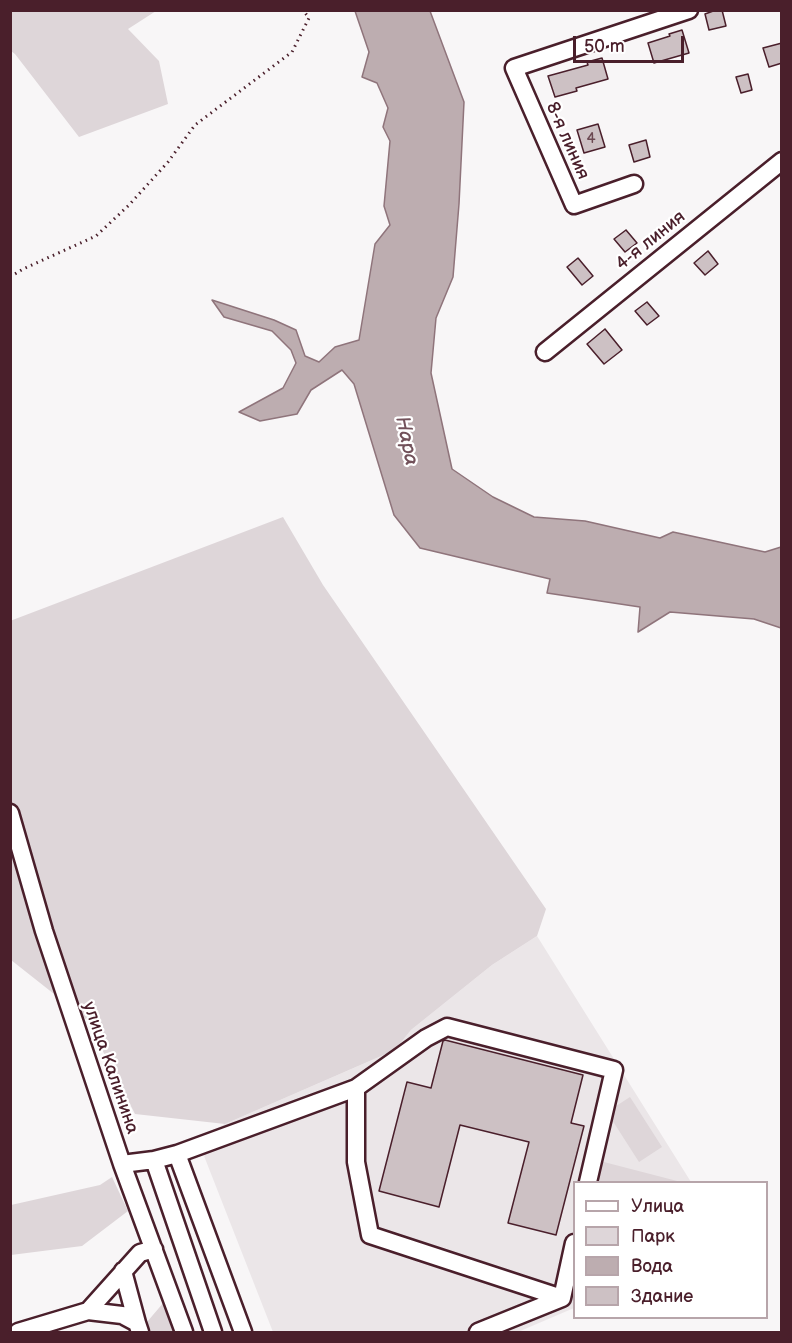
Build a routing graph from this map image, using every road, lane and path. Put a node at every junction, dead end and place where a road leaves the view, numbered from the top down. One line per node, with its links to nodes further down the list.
1 (303, 10): 5 (path)
2 (688, 10): 4 (street, 8-я линия)
3 (782, 160): 6 (street, 4-я линия)
4 (634, 184)
5 (10, 277)
6 (545, 352)
7 (10, 813): 11 (street, улица Калинина)
8 (356, 1088): 9 (street); 12 (street); 16 (street)
9 (177, 1154): 10 (street); 22 (street)
10 (154, 1160): 11 (street); 21 (street)
11 (122, 1164): 14 (street, улица Калинина)
12 (588, 1181)
13 (573, 1248): 16 (street)
14 (154, 1250): 15 (street); 20 (street, улица Калинина)
15 (123, 1271): 17 (street); 18 (street)
16 (562, 1298): 23 (street)
17 (88, 1311): 18 (street); 19 (street)
18 (139, 1328)
19 (18, 1332)
20 (183, 1332)
21 (213, 1332)
22 (243, 1332)
23 (478, 1332)

